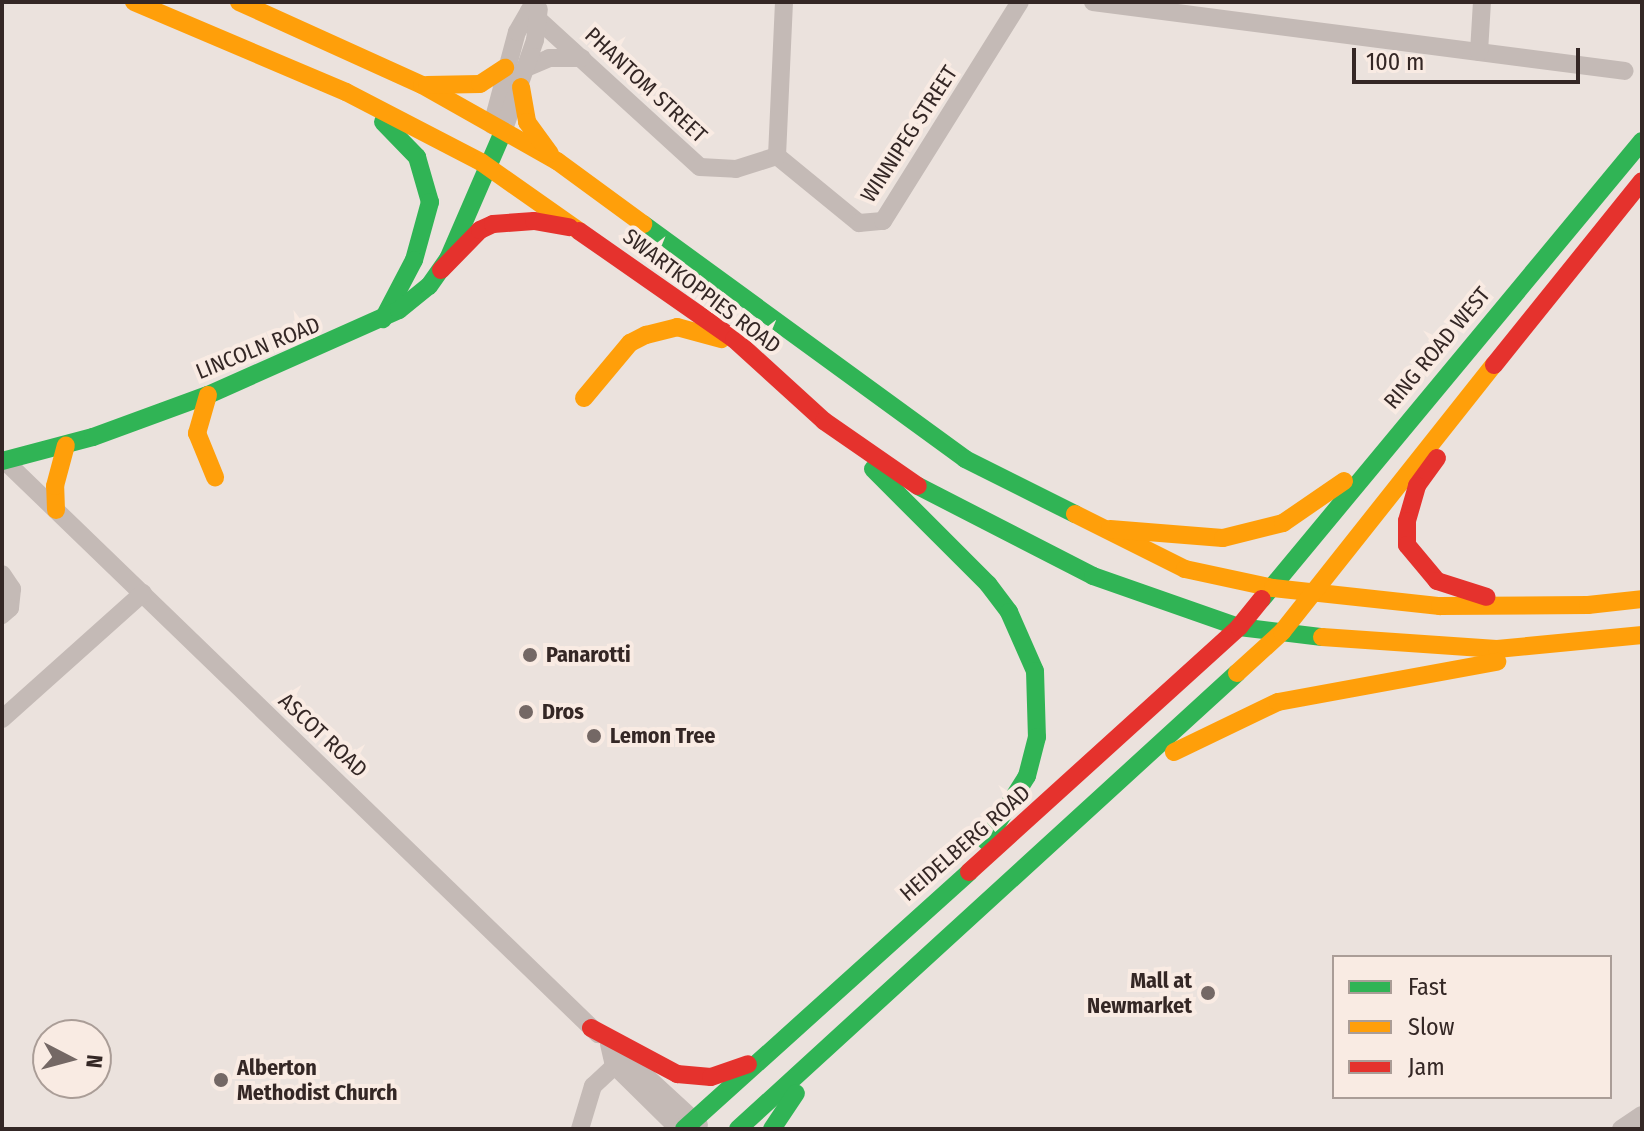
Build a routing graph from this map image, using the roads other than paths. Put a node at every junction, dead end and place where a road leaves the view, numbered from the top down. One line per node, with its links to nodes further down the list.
1 (134, 2): 17 (main road, SWARTKOPPIES ROAD)
2 (239, 2): 15 (main road, SWARTKOPPIES ROAD)
3 (784, 2): 20 (street)
4 (1020, 2): 20 (street, WINNIPEG STREET)
5 (1093, 2): 9 (street)
6 (1246, 2): 9 (street)
7 (1482, 2): 10 (street)
8 (535, 8): 11 (street, PHANTOM STREET); 12 (street); 13 (street)
9 (1244, 22): 10 (street)
10 (1479, 52): 14 (street)
11 (582, 58): 13 (street); 20 (street, PHANTOM STREET)
12 (505, 68): 15 (main road); 18 (street)
13 (526, 68): 16 (street)
14 (1625, 71)
15 (422, 85): 18 (main road, SWARTKOPPIES ROAD)
16 (521, 87): 18 (street); 21 (main road)
17 (346, 92): 22 (main road, SWARTKOPPIES ROAD); 26 (main road)
18 (497, 129): 21 (main road, SWARTKOPPIES ROAD); 22 (main road)
19 (1642, 141): 32 (main road, RING ROAD WEST)
20 (777, 156)
21 (557, 161): 37 (main road, SWARTKOPPIES ROAD)
22 (486, 165): 24 (main road, SWARTKOPPIES ROAD); 25 (main road, LINCOLN ROAD)
23 (1642, 181): 28 (main road)
24 (577, 228): 25 (main road); 27 (main road, SWARTKOPPIES ROAD)
25 (441, 270): 26 (main road, LINCOLN ROAD)
26 (383, 319): 29 (main road, LINCOLN ROAD)
27 (757, 359): 30 (main road); 31 (main road, SWARTKOPPIES ROAD)
28 (1495, 364): 41 (main road); 43 (main road)
29 (208, 395): 33 (main road, LINCOLN ROAD); 35 (main road)
30 (584, 398)
31 (824, 421): 45 (main road, SWARTKOPPIES ROAD); 51 (main road)
32 (1400, 430): 37 (main road); 39 (main road, RING ROAD WEST)
33 (66, 445): 34 (main road, LINCOLN ROAD); 36 (main road)
34 (3, 461): 36 (street, ASCOT ROAD)
35 (215, 477)
36 (56, 510): 40 (street, ASCOT ROAD)
37 (1097, 528): 39 (main road, SWARTKOPPIES ROAD)
38 (2, 574): 44 (street)
39 (1273, 588): 41 (main road, SWARTKOPPIES ROAD); 45 (main road, HEIDELBERG ROAD)
40 (143, 593): 49 (street); 53 (street, ASCOT ROAD)
41 (1314, 594): 43 (main road, SWARTKOPPIES ROAD); 46 (main road)
42 (1642, 599): 43 (main road, SWARTKOPPIES ROAD)
43 (1518, 606)
44 (2, 615)
45 (1239, 627): 46 (main road, SWARTKOPPIES ROAD); 51 (main road, HEIDELBERG ROAD)
46 (1282, 632): 48 (main road, SWARTKOPPIES ROAD); 50 (main road)
47 (1642, 635): 48 (main road)
48 (1565, 644): 50 (main road)
49 (2, 719)
50 (1131, 775): 52 (main road)
51 (957, 881): 54 (main road, HEIDELBERG ROAD)
52 (874, 1006): 59 (main road); 60 (main road)
53 (591, 1028): 54 (main road); 55 (street, ASCOT ROAD)
54 (771, 1052): 57 (main road, HEIDELBERG ROAD)
55 (620, 1061): 57 (street); 58 (street)
56 (1642, 1115): 61 (street)
57 (690, 1127)
58 (580, 1129)
59 (738, 1129)
60 (772, 1129)
61 (1621, 1129)

